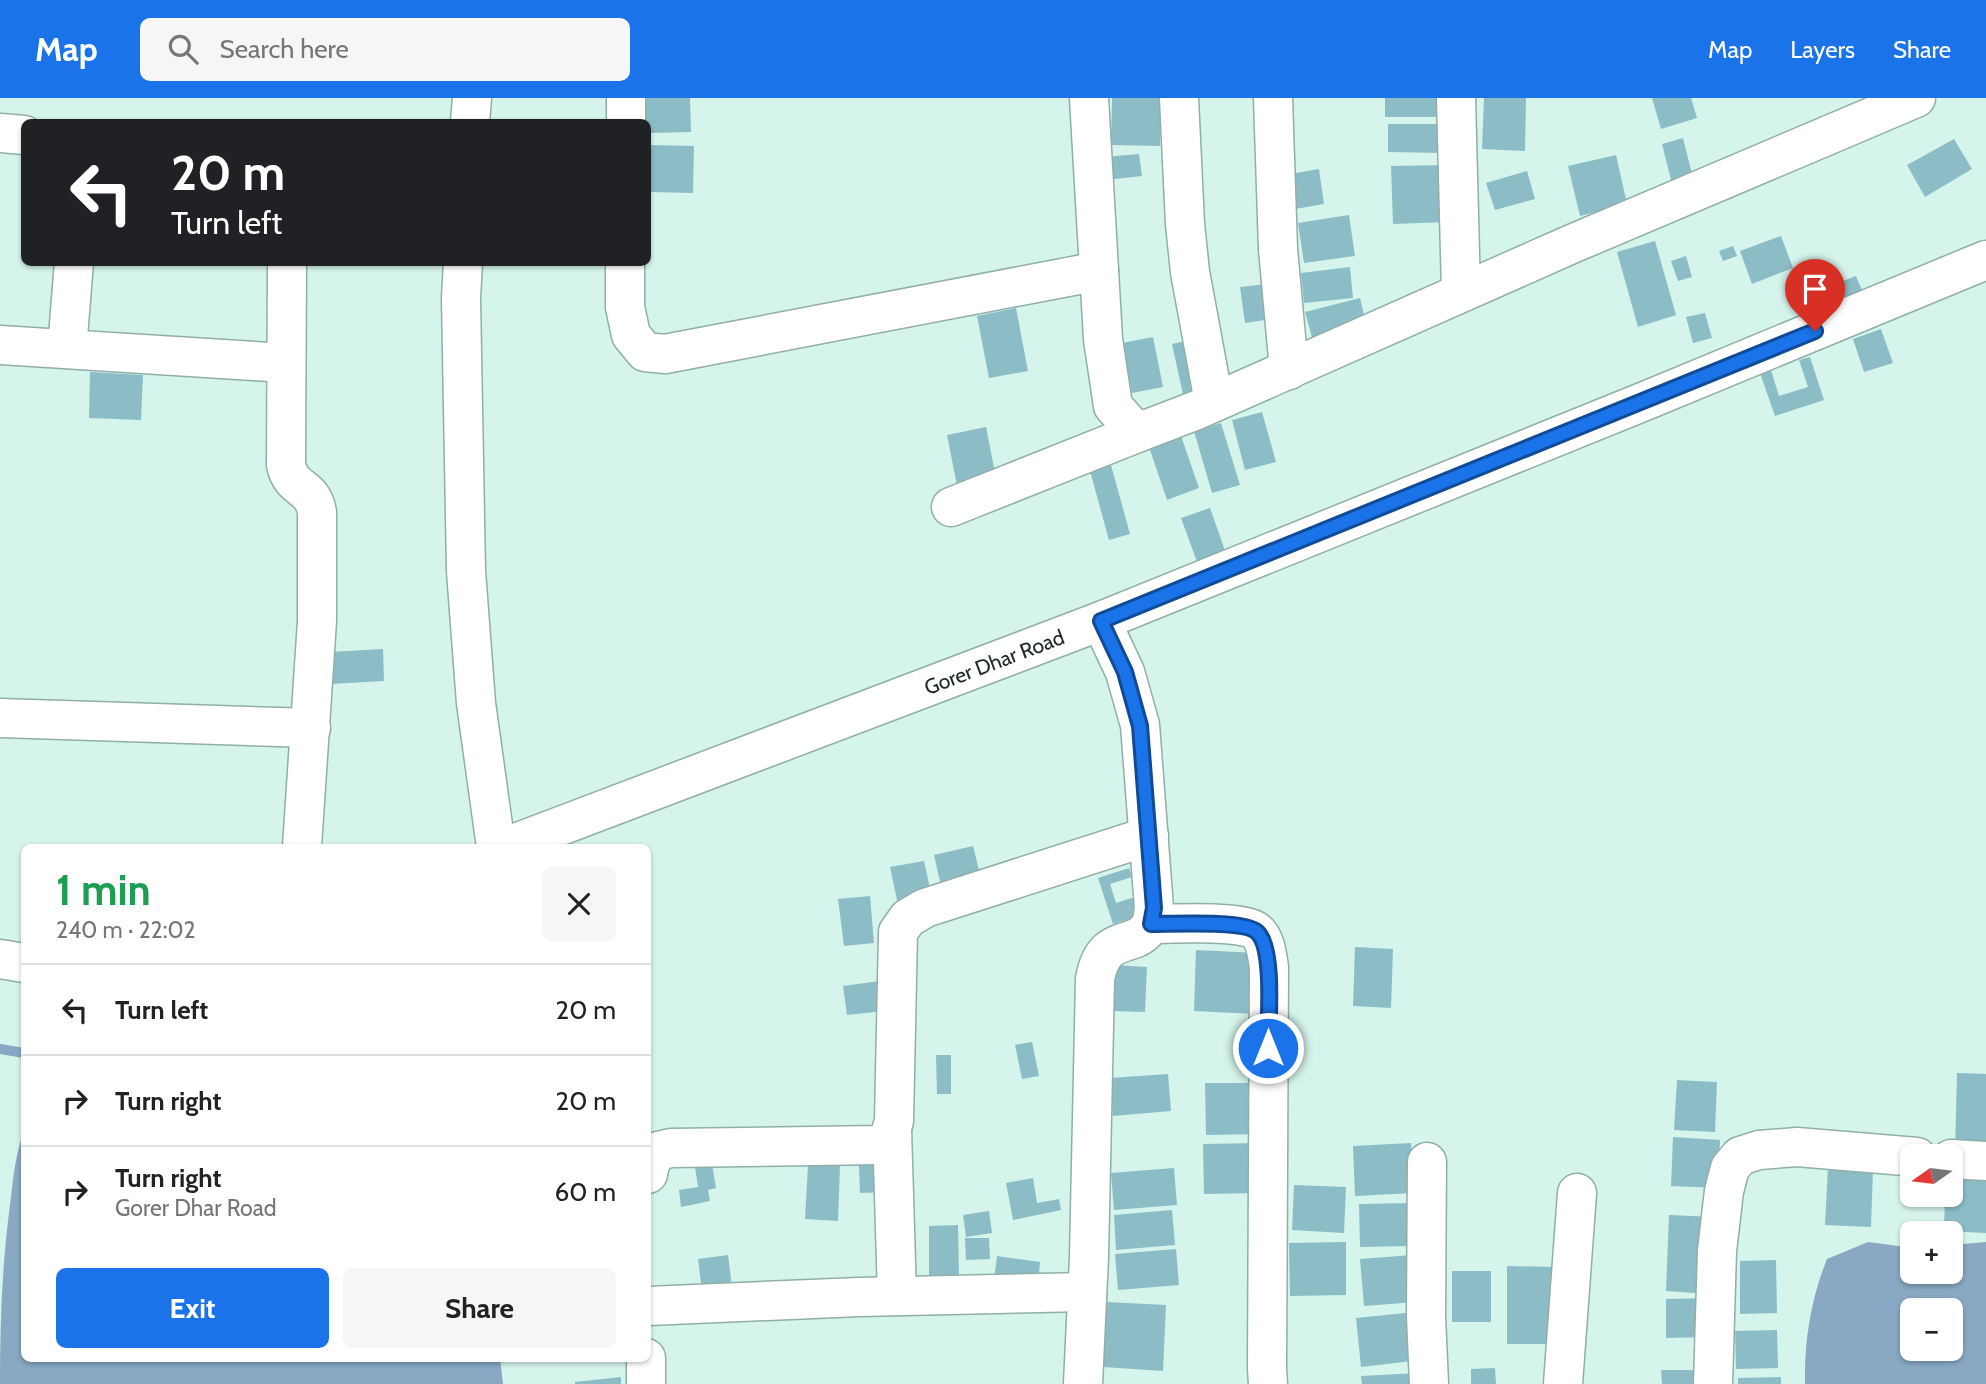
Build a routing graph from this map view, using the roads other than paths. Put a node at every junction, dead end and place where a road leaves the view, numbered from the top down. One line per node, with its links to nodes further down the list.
1 (471, 98): 8 (street)
2 (626, 98): 9 (street)
3 (1089, 98): 17 (street)
4 (1179, 98): 23 (street)
5 (1273, 98): 22 (street)
6 (1456, 98): 18 (street)
7 (1916, 98): 18 (street)
8 (470, 119)
9 (626, 119)
10 (0, 134): 11 (street)
11 (21, 135)
12 (1986, 260): 26 (street, Gorer Dhar Road)
13 (74, 266): 20 (street)
14 (288, 266): 21 (street)
15 (463, 266): 31 (street)
16 (625, 266): 17 (street)
17 (1099, 271): 24 (street)
18 (1461, 292): 22 (street)
19 (0, 345): 20 (street)
20 (66, 349): 21 (street)
21 (286, 363): 28 (street)
22 (1289, 370): 23 (street)
23 (1214, 402): 24 (street)
24 (1137, 433): 25 (street)
25 (951, 507)
26 (1101, 621): 29 (street); 32 (street, Gorer Dhar Road)
27 (0, 718): 28 (street)
28 (311, 728): 30 (street)
29 (1149, 836): 33 (street); 36 (street)
30 (302, 844)
31 (496, 844)
32 (513, 844)
33 (1151, 924): 43 (street); 49 (street)
34 (0, 959): 35 (street)
35 (21, 962)
36 (892, 1129): 40 (street); 44 (street)
37 (1900, 1156): 52 (street)
38 (1964, 1160): 39 (street)
39 (1986, 1161)
40 (651, 1162)
41 (1427, 1163): 50 (street)
42 (1577, 1193): 51 (street)
43 (1087, 1292): 44 (street); 48 (street)
44 (897, 1296): 45 (street)
45 (651, 1306)
46 (646, 1362): 47 (street)
47 (646, 1384)
48 (1083, 1384)
49 (1268, 1384)
50 (1429, 1384)
51 (1563, 1384)
52 (1713, 1384)

